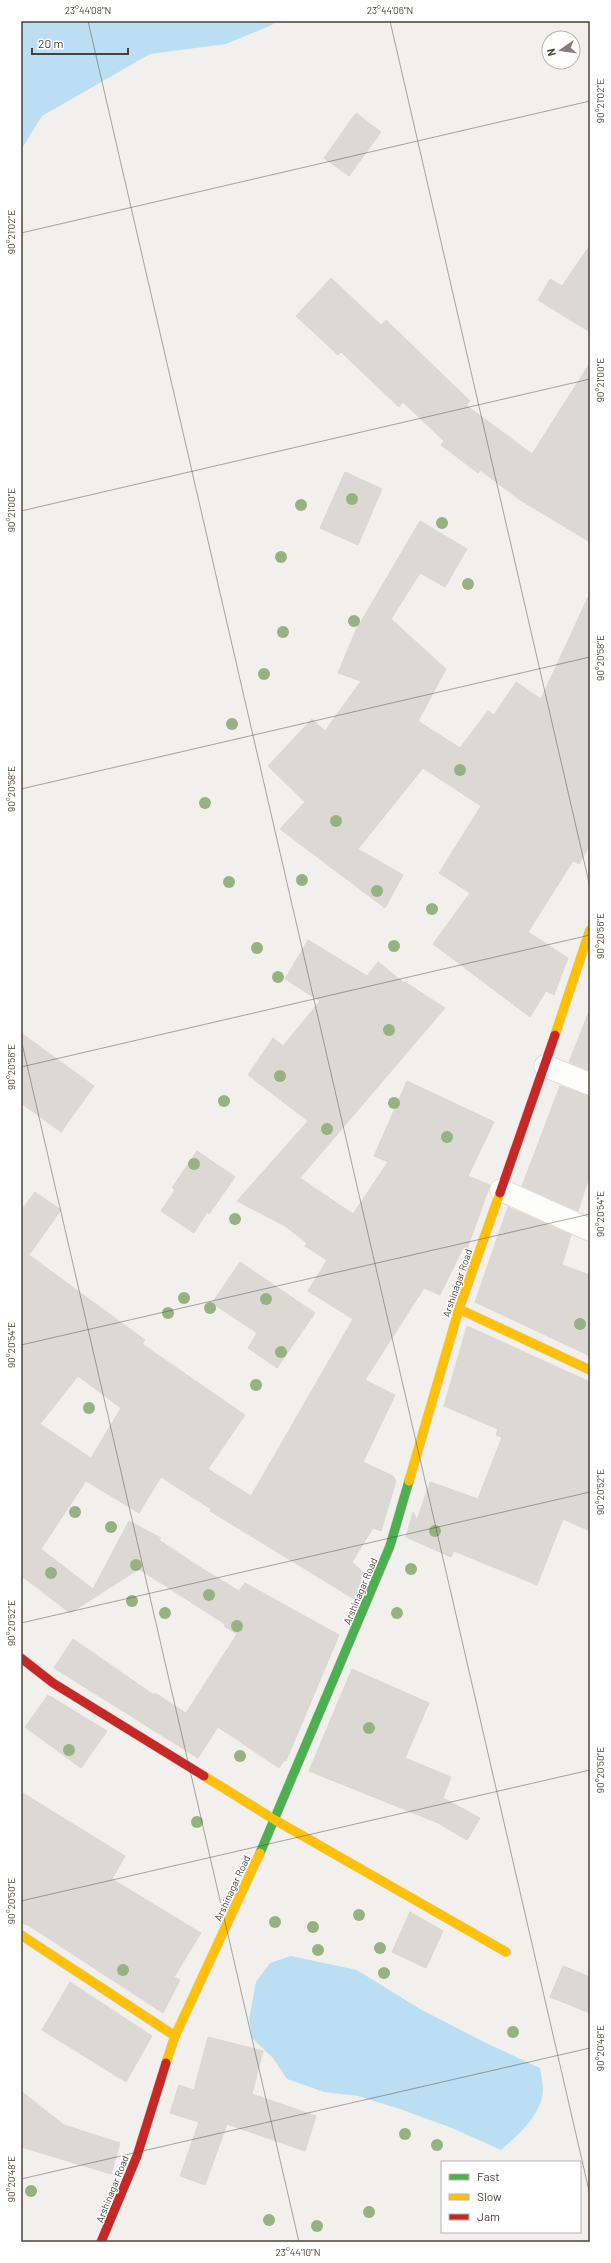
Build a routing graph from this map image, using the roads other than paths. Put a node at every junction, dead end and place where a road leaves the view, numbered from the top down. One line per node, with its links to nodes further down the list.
1 (590, 930): 2 (street, Arshinagar Road)
2 (545, 1066): 3 (street); 4 (street, Arshinagar Road)
3 (590, 1084)
4 (501, 1190): 5 (street); 6 (street, Arshinagar Road)
5 (590, 1230)
6 (458, 1309): 7 (street); 9 (street, Arshinagar Road)
7 (590, 1370)
8 (21, 1658): 9 (street)
9 (275, 1820): 11 (street); 12 (street, Arshinagar Road)
10 (21, 1935): 12 (street)
11 (506, 1952)
12 (175, 2036): 13 (street, Arshinagar Road)
13 (101, 2242)

